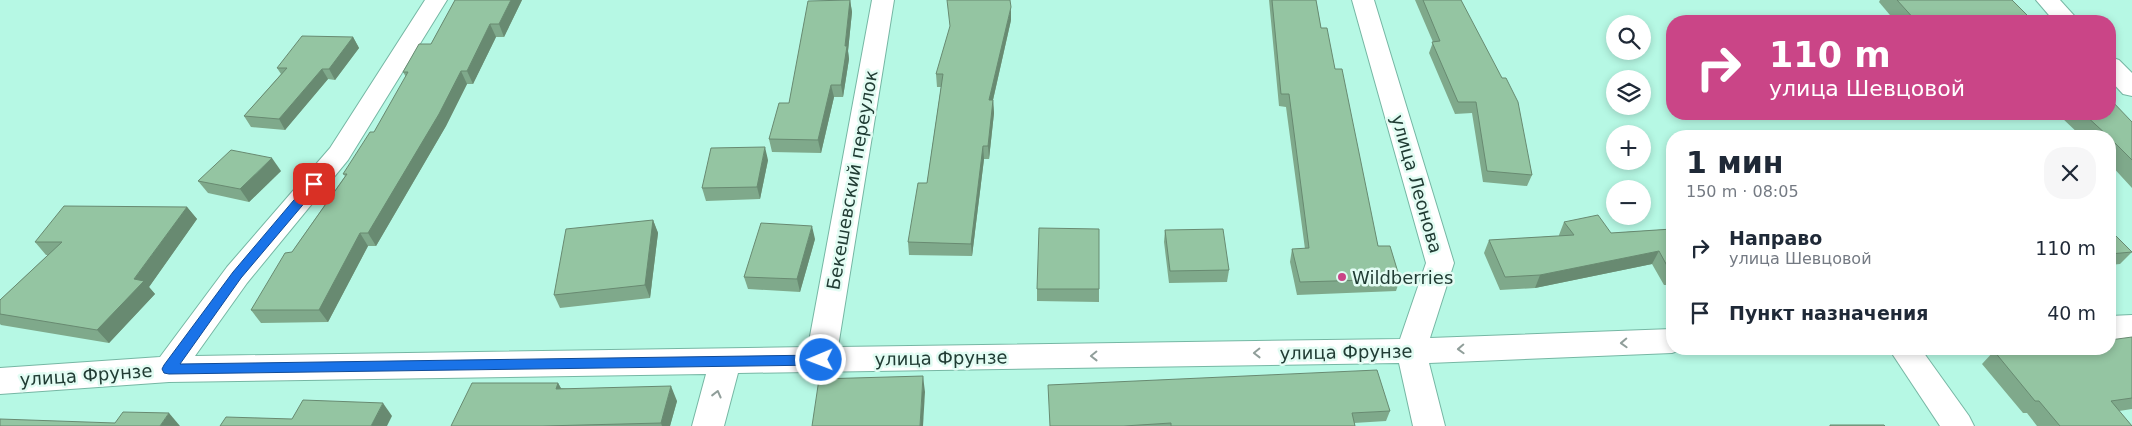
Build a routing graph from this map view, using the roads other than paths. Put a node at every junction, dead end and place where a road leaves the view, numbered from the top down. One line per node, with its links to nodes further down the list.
1 (436, 0): 15 (street)
2 (883, 0): 13 (street, Бекешевский переулок)
3 (1363, 0): 11 (street, улица Леонова)
4 (2047, 0): 5 (street)
5 (2061, 15)
6 (2116, 71): 7 (street)
7 (2132, 88)
8 (2132, 327): 9 (street)
9 (2116, 328)
10 (1666, 342): 11 (street, улица Фрунзе, one-way to 11)
11 (1410, 351): 13 (street, улица Фрунзе, one-way to 13); 18 (street)
12 (1908, 355): 19 (street)
13 (821, 360): 14 (street, улица Фрунзе)
14 (725, 362): 15 (street, улица Фрунзе); 17 (street, one-way to 14)
15 (169, 369): 16 (street, улица Фрунзе)
16 (0, 381)
17 (708, 426)
18 (1429, 426)
19 (1958, 426)

